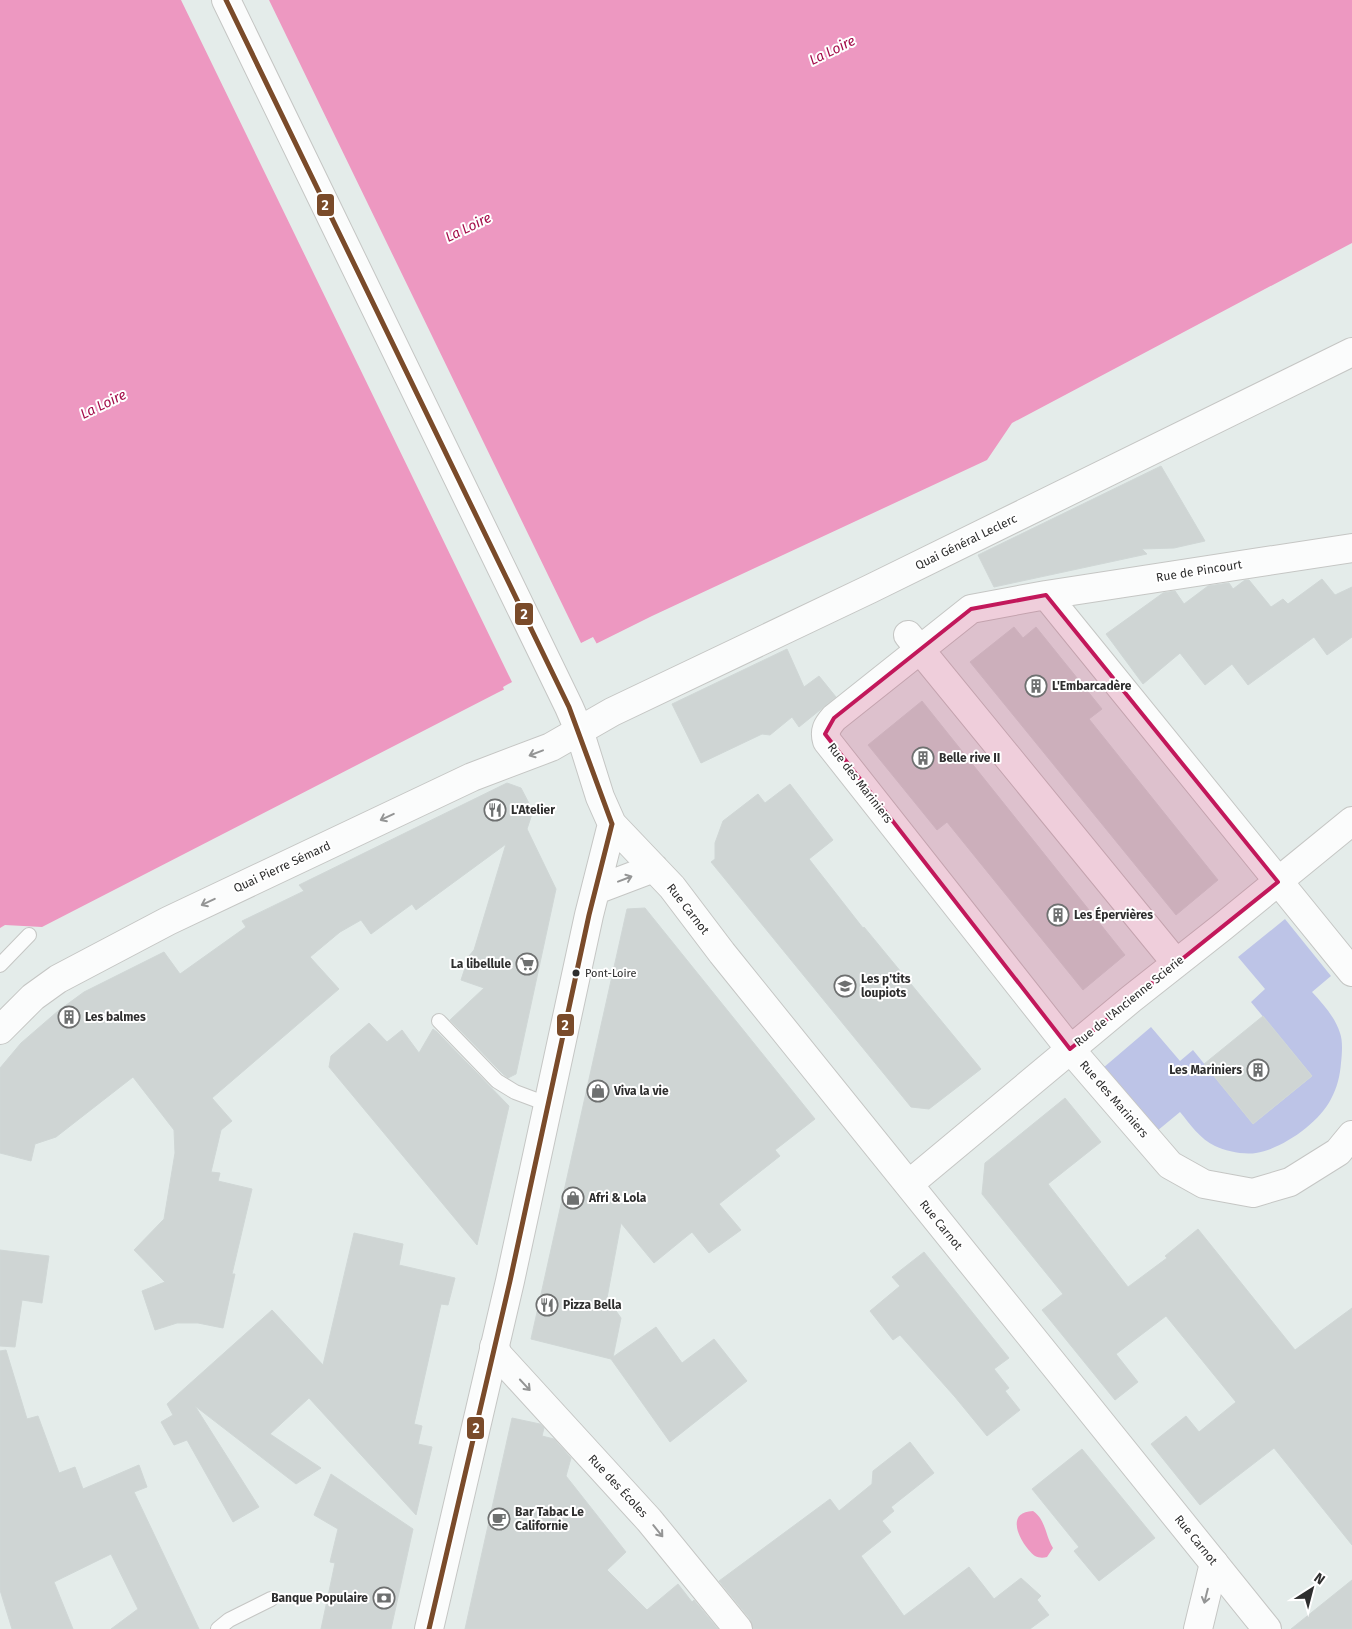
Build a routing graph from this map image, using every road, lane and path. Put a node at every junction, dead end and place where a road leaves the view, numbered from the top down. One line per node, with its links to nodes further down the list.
1 (226, 0): 6 (street, Rue Carnot)
2 (1352, 352): 6 (street, Quai Général Leclerc)
3 (1352, 548): 4 (street, Rue de Pincourt)
4 (1046, 595): 5 (street, Rue des Mariniers); 10 (street)
5 (913, 642): 13 (street); 18 (street, Rue des Mariniers)
6 (574, 718): 8 (street, Rue Carnot); 17 (street, Quai Pierre Sémard, one-way to 17)
7 (1352, 821): 10 (street, Rue de l'Ancienne Scierie)
8 (612, 824): 9 (street, Rue Carnot); 11 (street)
9 (654, 868): 11 (street, one-way to 9); 21 (street, Rue Carnot)
10 (1278, 882): 13 (street, Rue de l'Ancienne Scierie); 15 (street)
11 (596, 890): 19 (street)
12 (29, 935): 14 (lane)
13 (1176, 963): 18 (street, Rue de l'Ancienne Scierie)
14 (0, 965)
15 (1352, 972)
16 (439, 1021): 19 (lane)
17 (0, 1030)
18 (1070, 1049): 20 (street, Rue des Mariniers); 21 (street, Rue de l'Ancienne Scierie)
19 (547, 1104): 22 (street)
20 (1352, 1135)
21 (908, 1184): 23 (street, Rue Carnot)
22 (494, 1347): 26 (street); 27 (street, Rue des Écoles, one-way to 27)
23 (1214, 1563): 28 (street, one-way to 28); 29 (street, Rue Carnot)
24 (271, 1599): 25 (lane)
25 (218, 1629)
26 (429, 1629)
27 (738, 1629)
28 (1198, 1629)
29 (1267, 1629)

